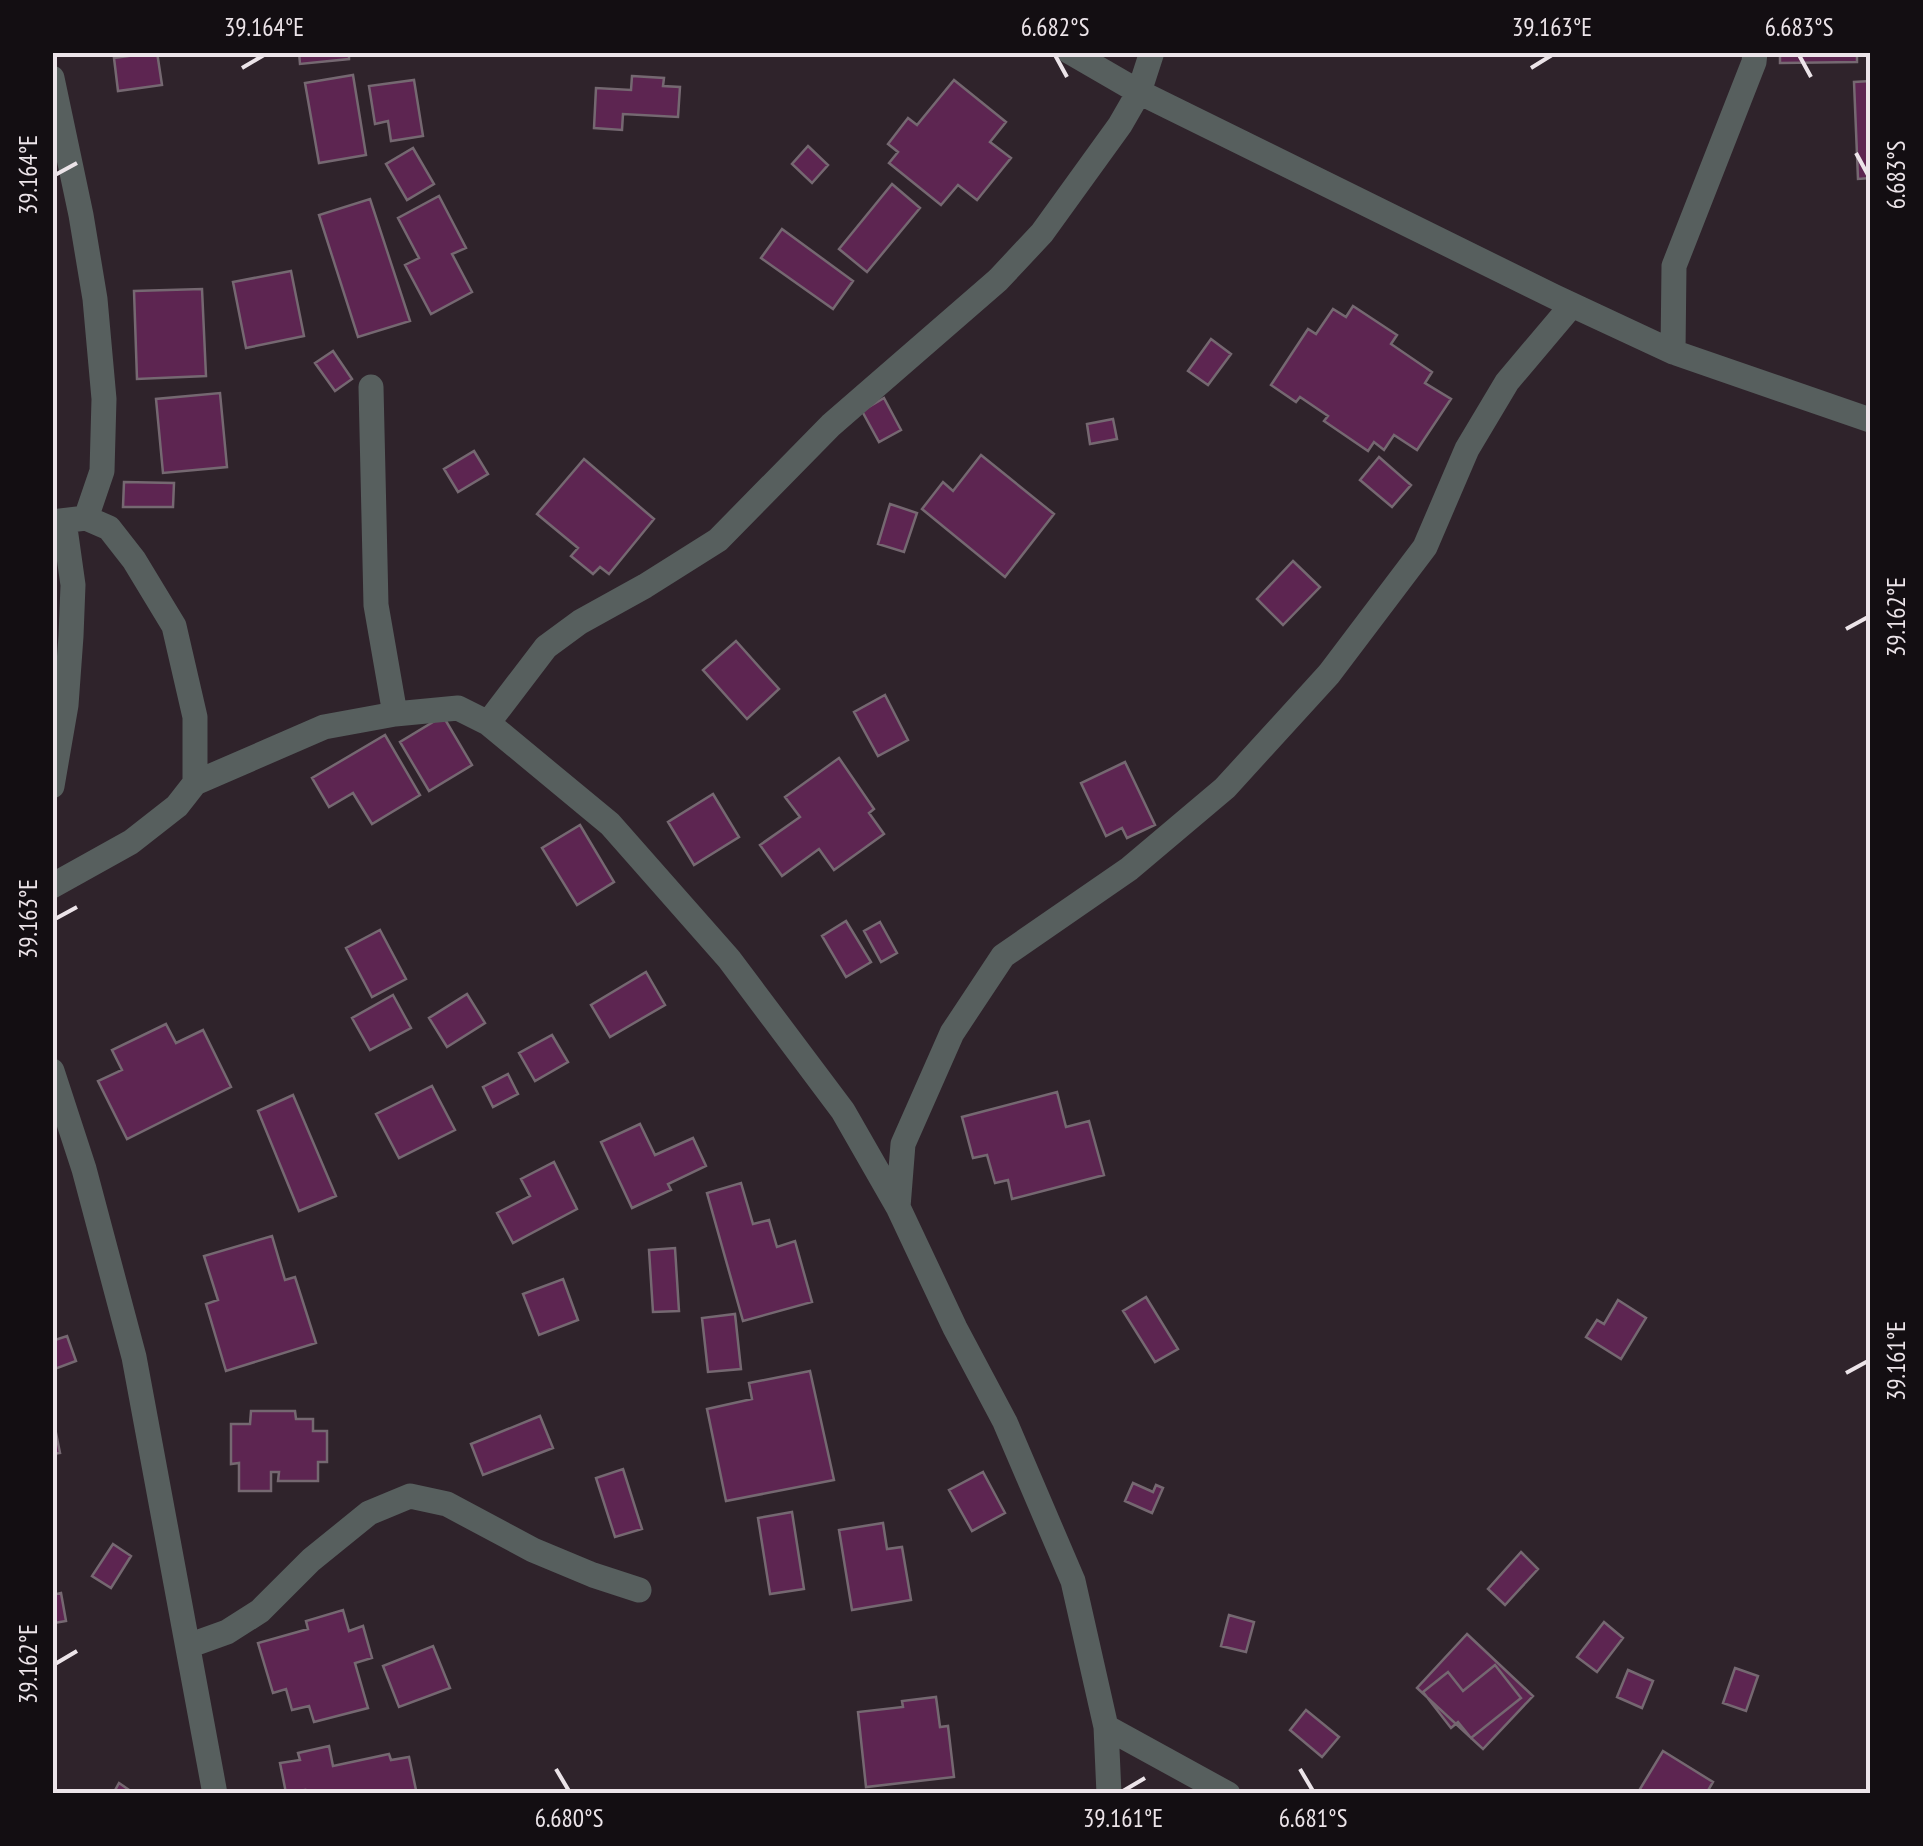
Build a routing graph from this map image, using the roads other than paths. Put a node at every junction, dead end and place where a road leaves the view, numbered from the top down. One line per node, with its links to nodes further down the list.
1 (1070, 52): 5 (street)
2 (1152, 52): 5 (street)
3 (1756, 52): 7 (street)
4 (52, 78): 10 (street)
5 (1139, 92): 6 (street); 12 (street)
6 (1572, 304): 7 (street); 17 (street)
7 (1673, 352): 9 (street)
8 (371, 387): 11 (street)
9 (1870, 420)
10 (67, 520): 13 (street); 14 (street)
11 (394, 714): 12 (street); 13 (street)
12 (488, 723): 17 (street)
13 (196, 782): 15 (street)
14 (52, 786)
15 (52, 886)
16 (52, 1072): 19 (street)
17 (898, 1207): 20 (street)
18 (640, 1590): 19 (street)
19 (188, 1646): 21 (street)
20 (1106, 1727): 22 (street); 23 (street)
21 (215, 1794)
22 (1109, 1794)
23 (1228, 1794)

